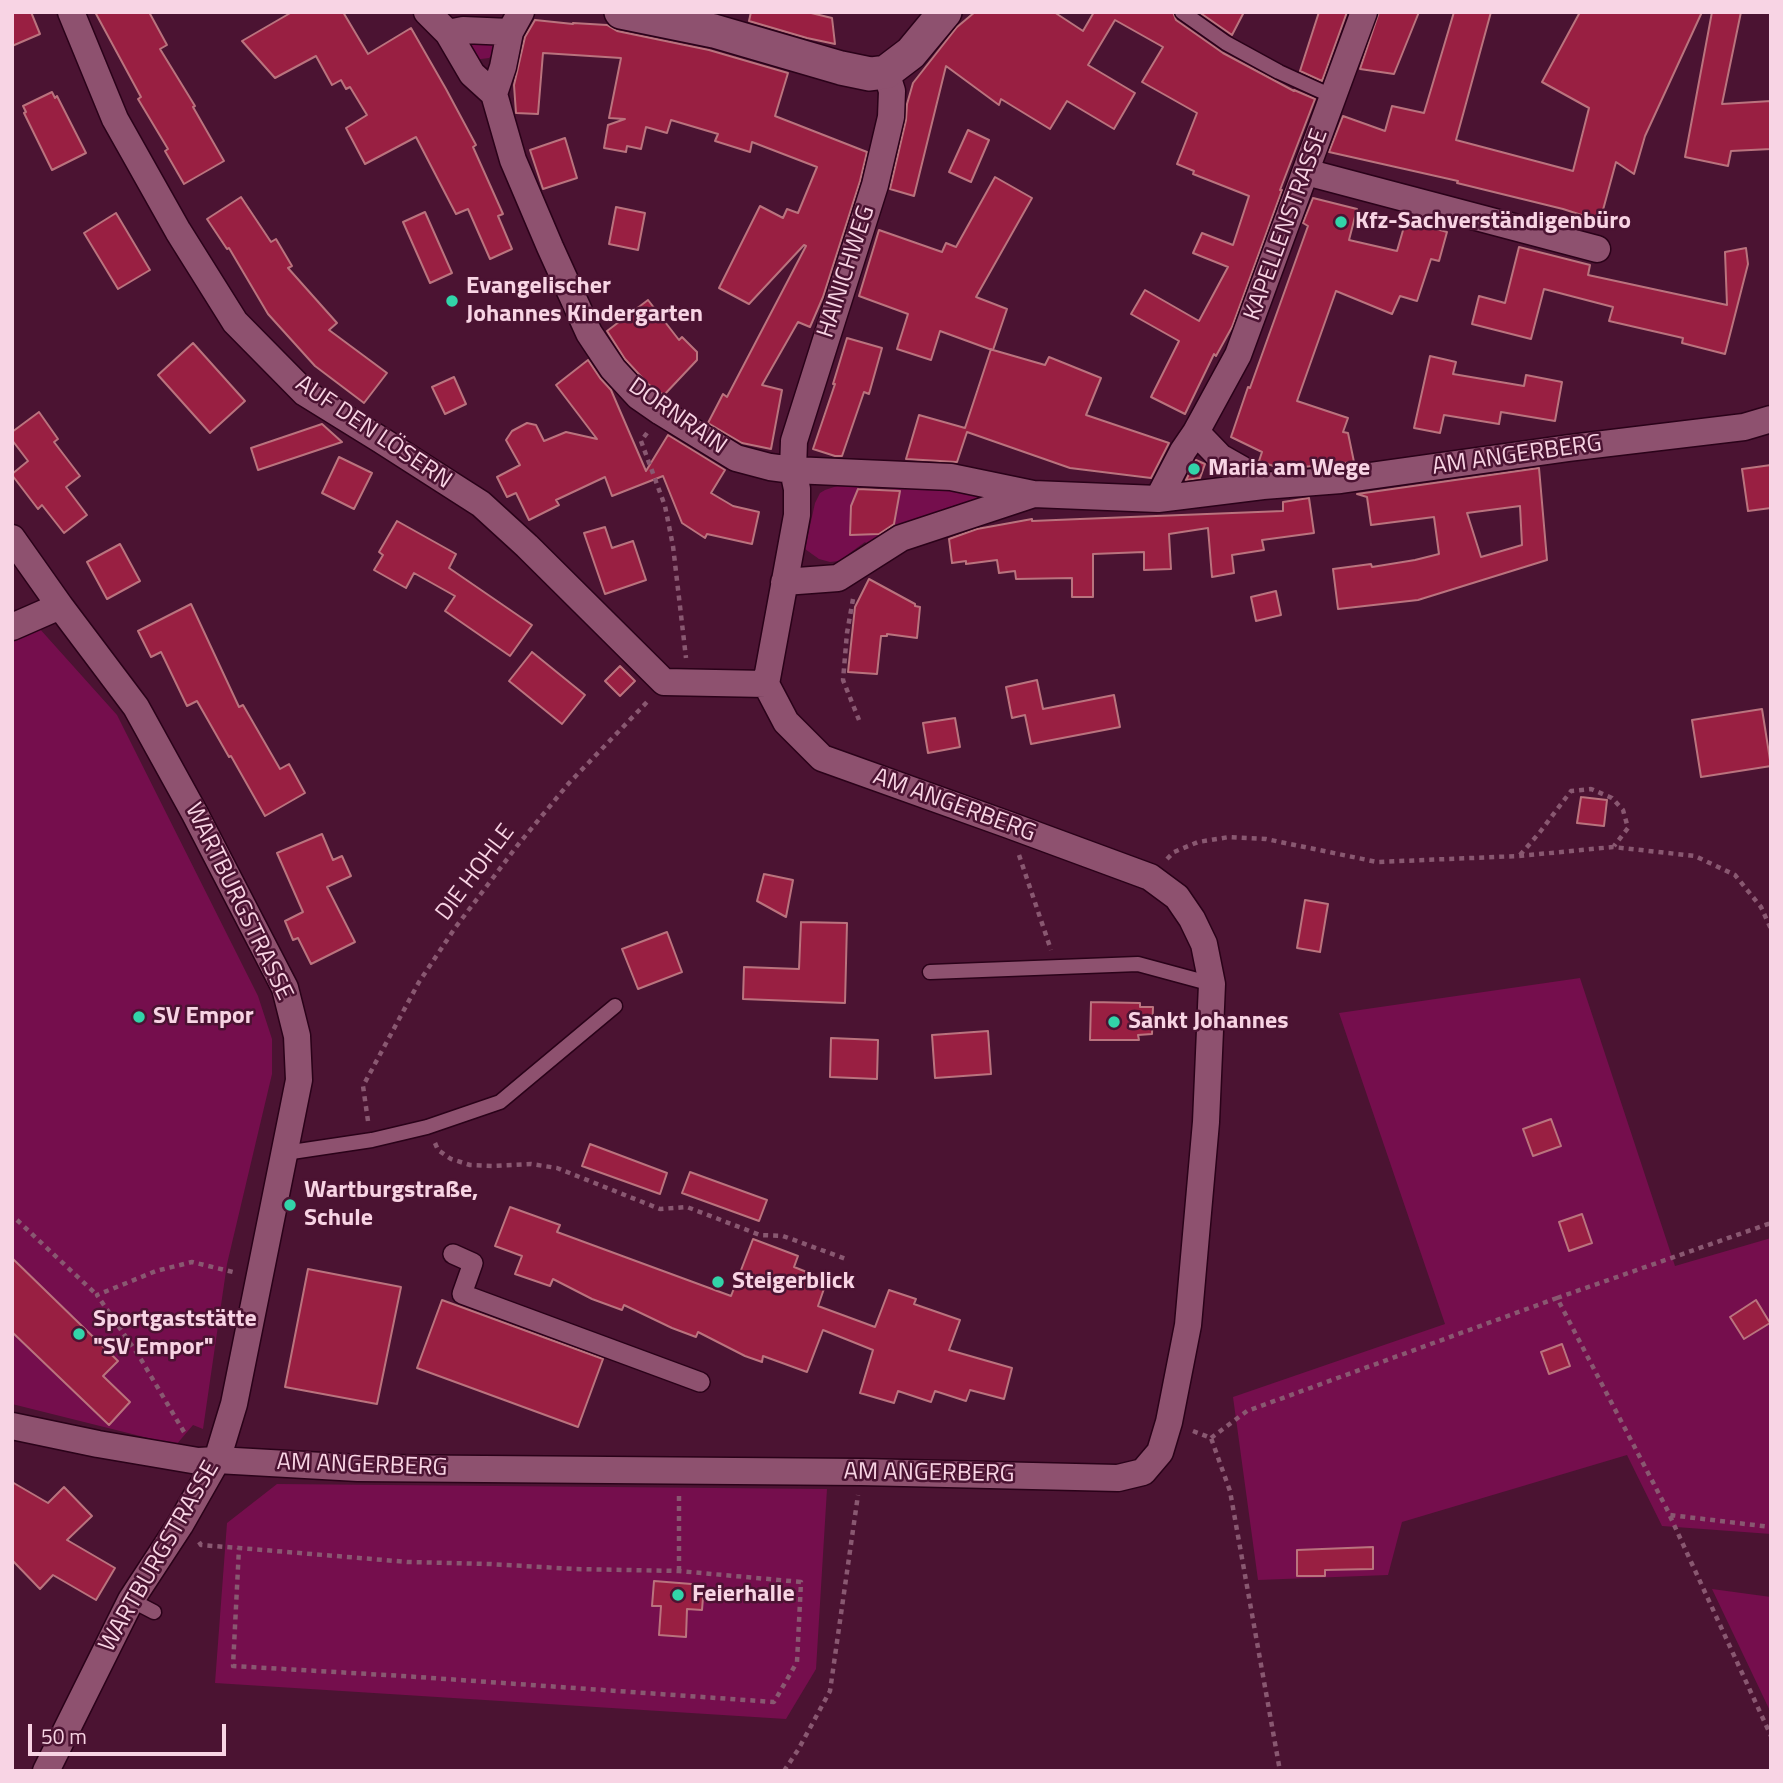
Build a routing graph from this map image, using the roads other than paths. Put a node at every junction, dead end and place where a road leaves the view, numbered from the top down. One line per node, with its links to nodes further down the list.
1 (71, 12): 24 (street, AUF DEN LÖSERN)
2 (427, 12): 8 (street, DORNRAIN)
3 (621, 12): 9 (street)
4 (945, 12): 9 (street)
5 (1182, 12): 11 (lane)
6 (1364, 12): 11 (street, KAPELLENSTRASSE)
7 (515, 22): 8 (street); 10 (street)
8 (448, 33): 10 (street, DORNRAIN)
9 (886, 72): 16 (street, HAINICHWEG)
10 (494, 94): 16 (street, DORNRAIN)
11 (1334, 97): 12 (street, KAPELLENSTRASSE)
12 (1306, 172): 13 (street); 15 (street, KAPELLENSTRASSE)
13 (1597, 249)
14 (1771, 419): 17 (street, AM ANGERBERG)
15 (1196, 432): 17 (street); 19 (street, KAPELLENSTRASSE)
16 (793, 470): 18 (street, AM ANGERBERG); 21 (street)
17 (1263, 486): 19 (street, AM ANGERBERG)
18 (1032, 494): 19 (street, AM ANGERBERG); 21 (street, AM ANGERBERG)
19 (1157, 499)
20 (12, 538): 22 (street, WARTBURGSTRASSE)
21 (785, 582): 24 (street)
22 (60, 606): 23 (street); 28 (street, WARTBURGSTRASSE)
23 (12, 627)
24 (766, 684): 26 (street, AM ANGERBERG)
25 (930, 972): 26 (lane)
26 (1212, 984): 32 (street, AM ANGERBERG)
27 (615, 1006): 28 (lane)
28 (285, 1153): 32 (street, WARTBURGSTRASSE)
29 (453, 1254): 30 (street)
30 (700, 1382)
31 (12, 1426): 32 (street, AM ANGERBERG)
32 (208, 1461): 33 (street, WARTBURGSTRASSE)
33 (46, 1771)

